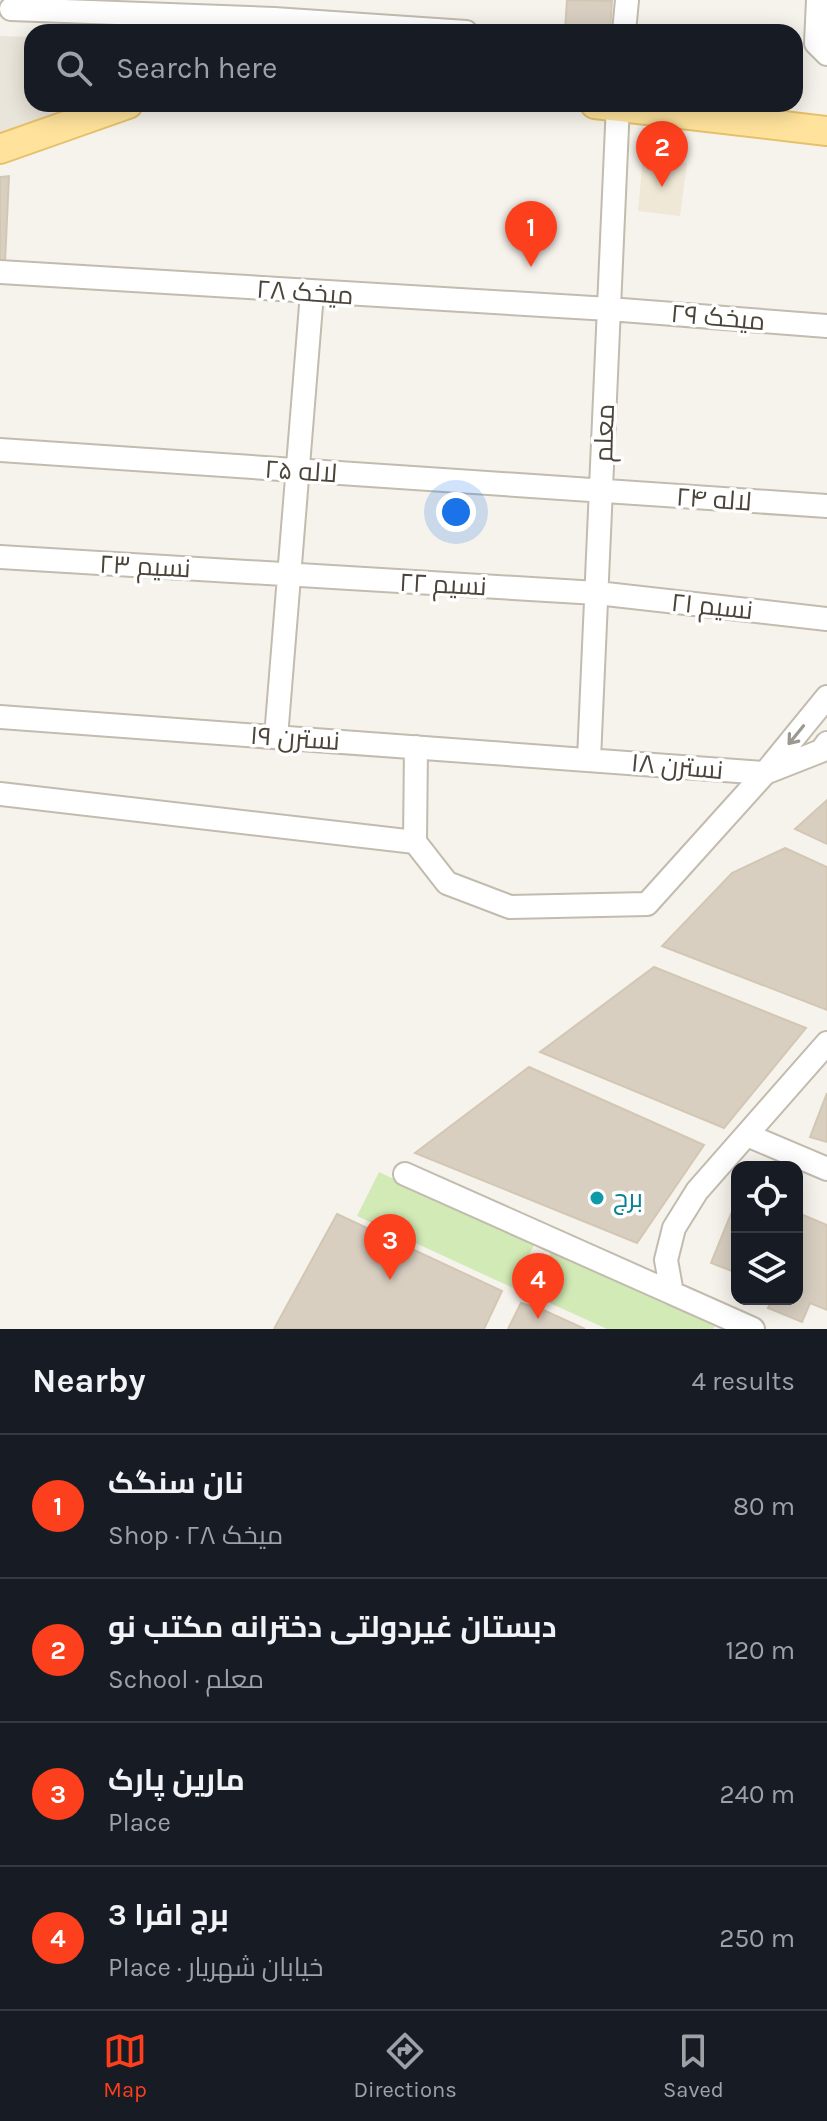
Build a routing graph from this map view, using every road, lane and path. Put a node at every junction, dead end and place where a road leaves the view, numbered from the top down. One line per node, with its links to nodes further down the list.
1 (627, 0): 6 (street)
2 (818, 0): 7 (street)
3 (11, 9): 4 (street)
4 (274, 9): 5 (street)
5 (399, 24)
6 (625, 24)
7 (827, 54)
8 (105, 112): 12 (main road)
9 (610, 112): 15 (street, معلم)
10 (668, 112): 11 (main road)
11 (827, 131)
12 (0, 149)
13 (0, 272): 14 (street, میخک ۲۸)
14 (312, 293): 15 (street, میخک ۲۸); 18 (street)
15 (609, 309): 16 (street, میخک ۲۹); 19 (street, معلم)
16 (827, 326)
17 (0, 450): 18 (street, لاله ۲۵)
18 (298, 470): 19 (street, لاله ۲۵); 22 (street)
19 (601, 491): 20 (street, لاله ۲۴); 23 (street, معلم)
20 (827, 506)
21 (0, 557): 22 (street, نسیم ۲۳)
22 (290, 575): 23 (street, نسیم ۲۲); 27 (street)
23 (597, 593): 24 (street, نسیم ۲۱); 30 (street, معلم)
24 (827, 619)
25 (827, 697): 31 (street, one-way to 31)
26 (0, 717): 27 (street, نسترن ۱۹)
27 (276, 737): 29 (street, نسترن ۱۹)
28 (827, 743): 31 (street)
29 (416, 747): 30 (street, نسترن ۱۹); 33 (street)
30 (589, 759): 31 (street, نسترن ۱۸)
31 (765, 773): 33 (street)
32 (0, 794): 33 (street)
33 (415, 842)
34 (827, 1043): 35 (street)
35 (747, 1135): 36 (street); 38 (street)
36 (827, 1169)
37 (405, 1174): 38 (street)
38 (672, 1293): 39 (street)
39 (753, 1329)

